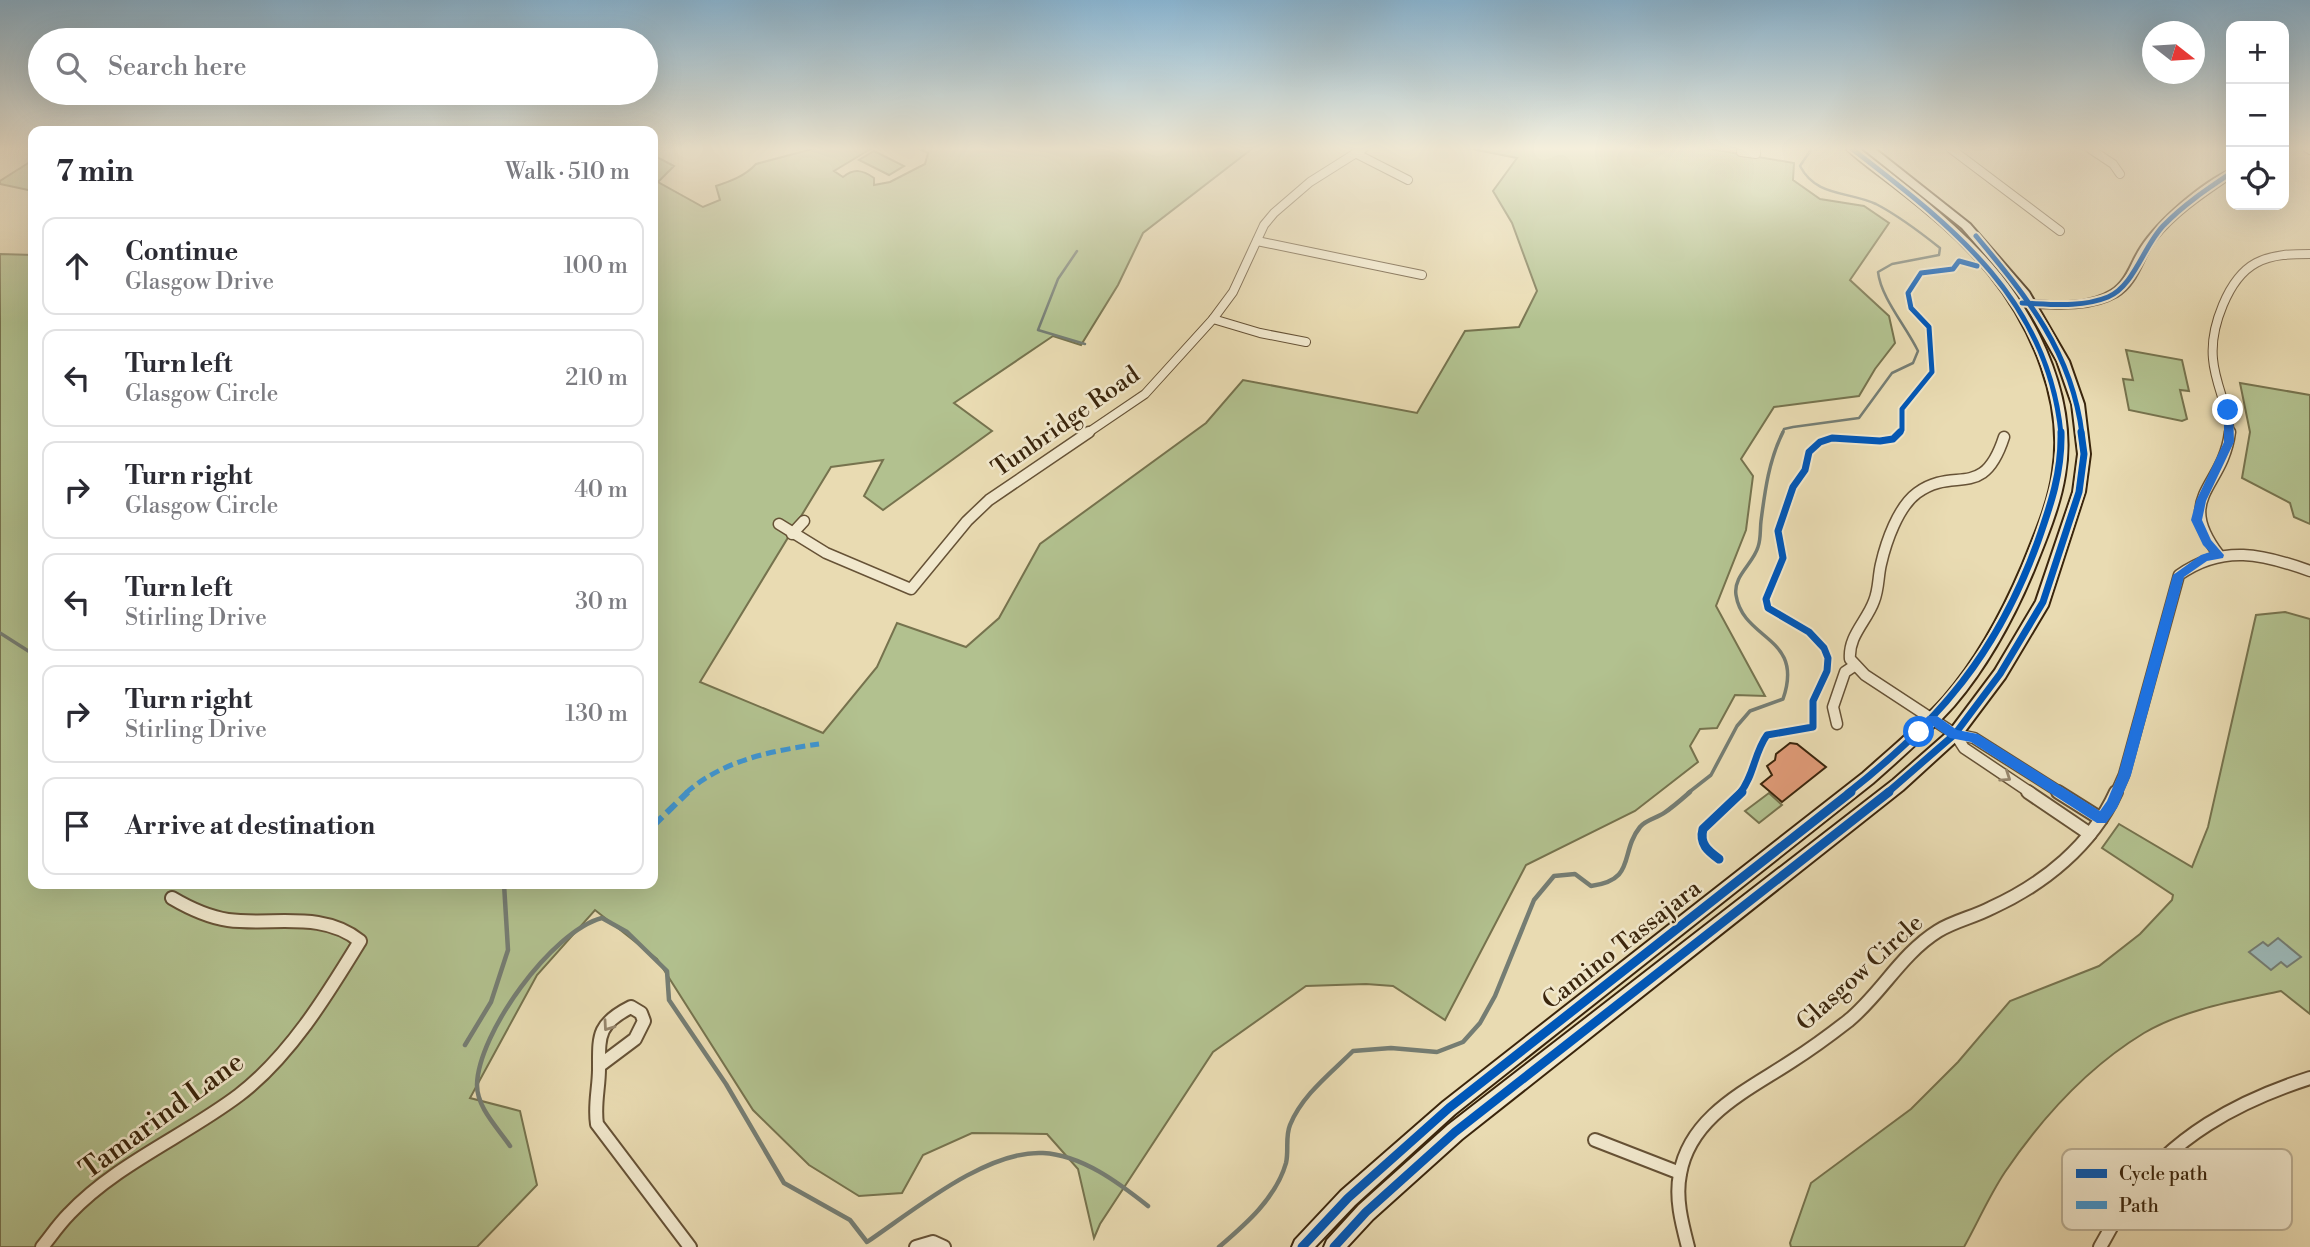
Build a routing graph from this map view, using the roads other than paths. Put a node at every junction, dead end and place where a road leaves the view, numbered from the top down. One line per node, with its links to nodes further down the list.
1 (1282, 206): 7 (street, Tunbridge Road)
2 (1925, 206): 10 (main road)
3 (1941, 206): 10 (main road)
4 (2027, 206): 6 (street)
5 (2189, 206): 10 (street)
6 (2060, 231)
7 (1257, 241): 9 (street); 11 (street, Tunbridge Road)
8 (2310, 254): 17 (street)
9 (1422, 275)
10 (2023, 303): 20 (main road, Camino Tassajara); 22 (main road, Camino Tassajara)
11 (1213, 319): 12 (street); 16 (street, Tunbridge Road)
12 (1306, 342)
13 (2004, 438): 19 (street)
14 (804, 520): 16 (street)
15 (779, 524): 16 (street, Tunbridge Road)
16 (792, 534)
17 (2219, 555): 18 (street, Glasgow Circle); 23 (street, Glasgow Circle)
18 (2310, 571)
19 (1854, 666): 20 (street); 21 (street)
20 (1933, 719): 22 (street); 36 (main road, Camino Tassajara)
21 (1837, 724)
22 (1955, 734): 23 (street); 24 (street, one-way to 24); 37 (main road, Camino Tassajara)
23 (2101, 819): 24 (street, Glasgow Circle)
24 (2090, 834): 30 (street, Glasgow Circle)
25 (172, 898): 32 (street, Tamarind Lane)
26 (599, 1066): 26 (street, one-way to 26); 33 (street)
27 (2310, 1078): 29 (street)
28 (1595, 1140): 30 (street)
29 (2173, 1149)
30 (1680, 1173): 38 (street, Glasgow Circle)
31 (2110, 1230): 39 (street)
32 (42, 1247)
33 (690, 1247)
34 (916, 1247): 35 (street)
35 (944, 1247)
36 (1302, 1247)
37 (1334, 1247)
38 (1688, 1247)
39 (2101, 1247)

